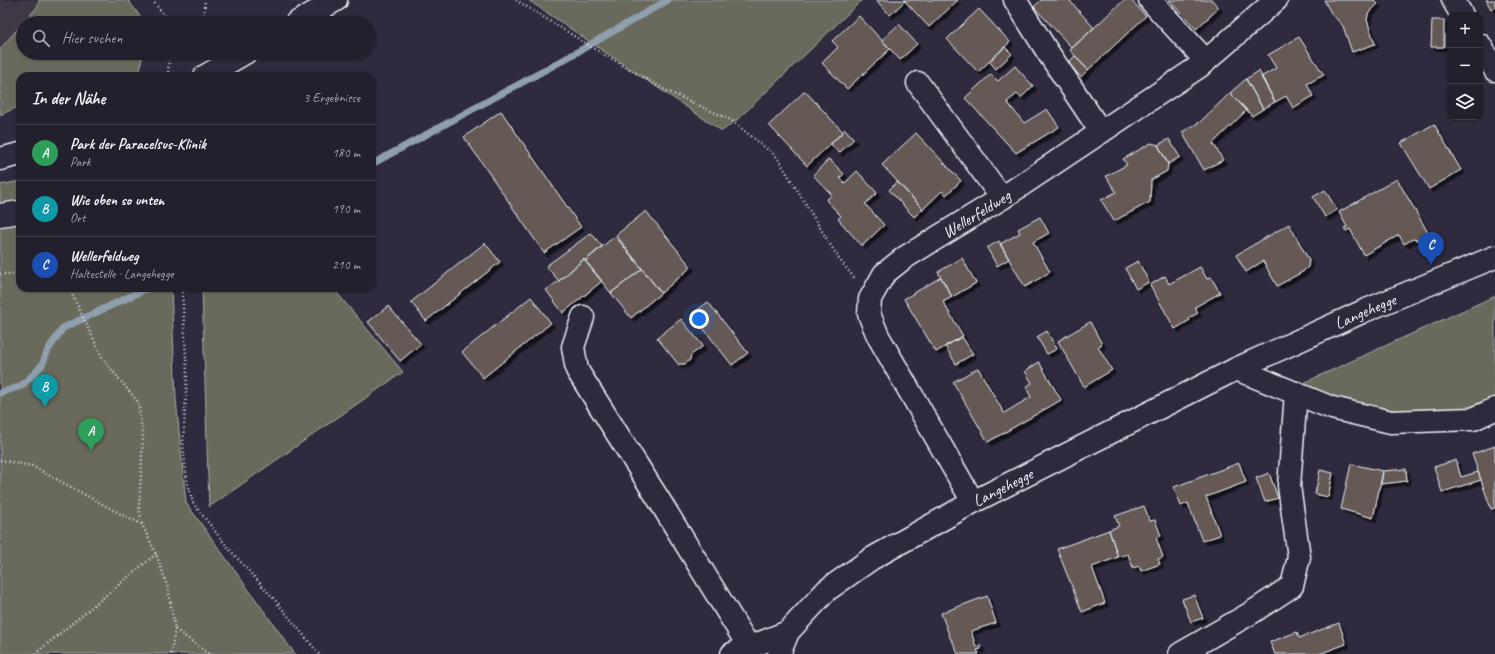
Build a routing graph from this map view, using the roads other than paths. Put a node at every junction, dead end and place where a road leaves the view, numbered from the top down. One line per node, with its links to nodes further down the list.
1 (336, 0): 7 (street)
2 (1015, 0): 14 (street)
3 (1150, 0): 10 (street)
4 (1453, 0): 6 (street)
5 (1272, 1): 10 (street, Wellerfeldweg)
6 (1460, 12)
7 (308, 16)
8 (1482, 48): 11 (street)
9 (233, 60): 12 (street)
10 (1206, 61): 14 (street, Wellerfeldweg)
11 (1495, 70)
12 (212, 72)
13 (918, 84): 17 (street)
14 (1101, 132): 17 (street, Wellerfeldweg)
15 (16, 155): 16 (street)
16 (0, 159)
17 (1002, 198): 25 (street, Wellerfeldweg)
18 (16, 213): 19 (street)
19 (0, 215)
20 (1495, 257): 22 (street, Langehegge)
21 (583, 317): 27 (street)
22 (1236, 369): 23 (street); 25 (street, Langehegge)
23 (1296, 393): 24 (street); 29 (street)
24 (1495, 409)
25 (973, 502): 26 (street, Langehegge)
26 (788, 632): 27 (street, Langehegge); 28 (street, Langehegge)
27 (741, 651)
28 (779, 654)
29 (1180, 654)

